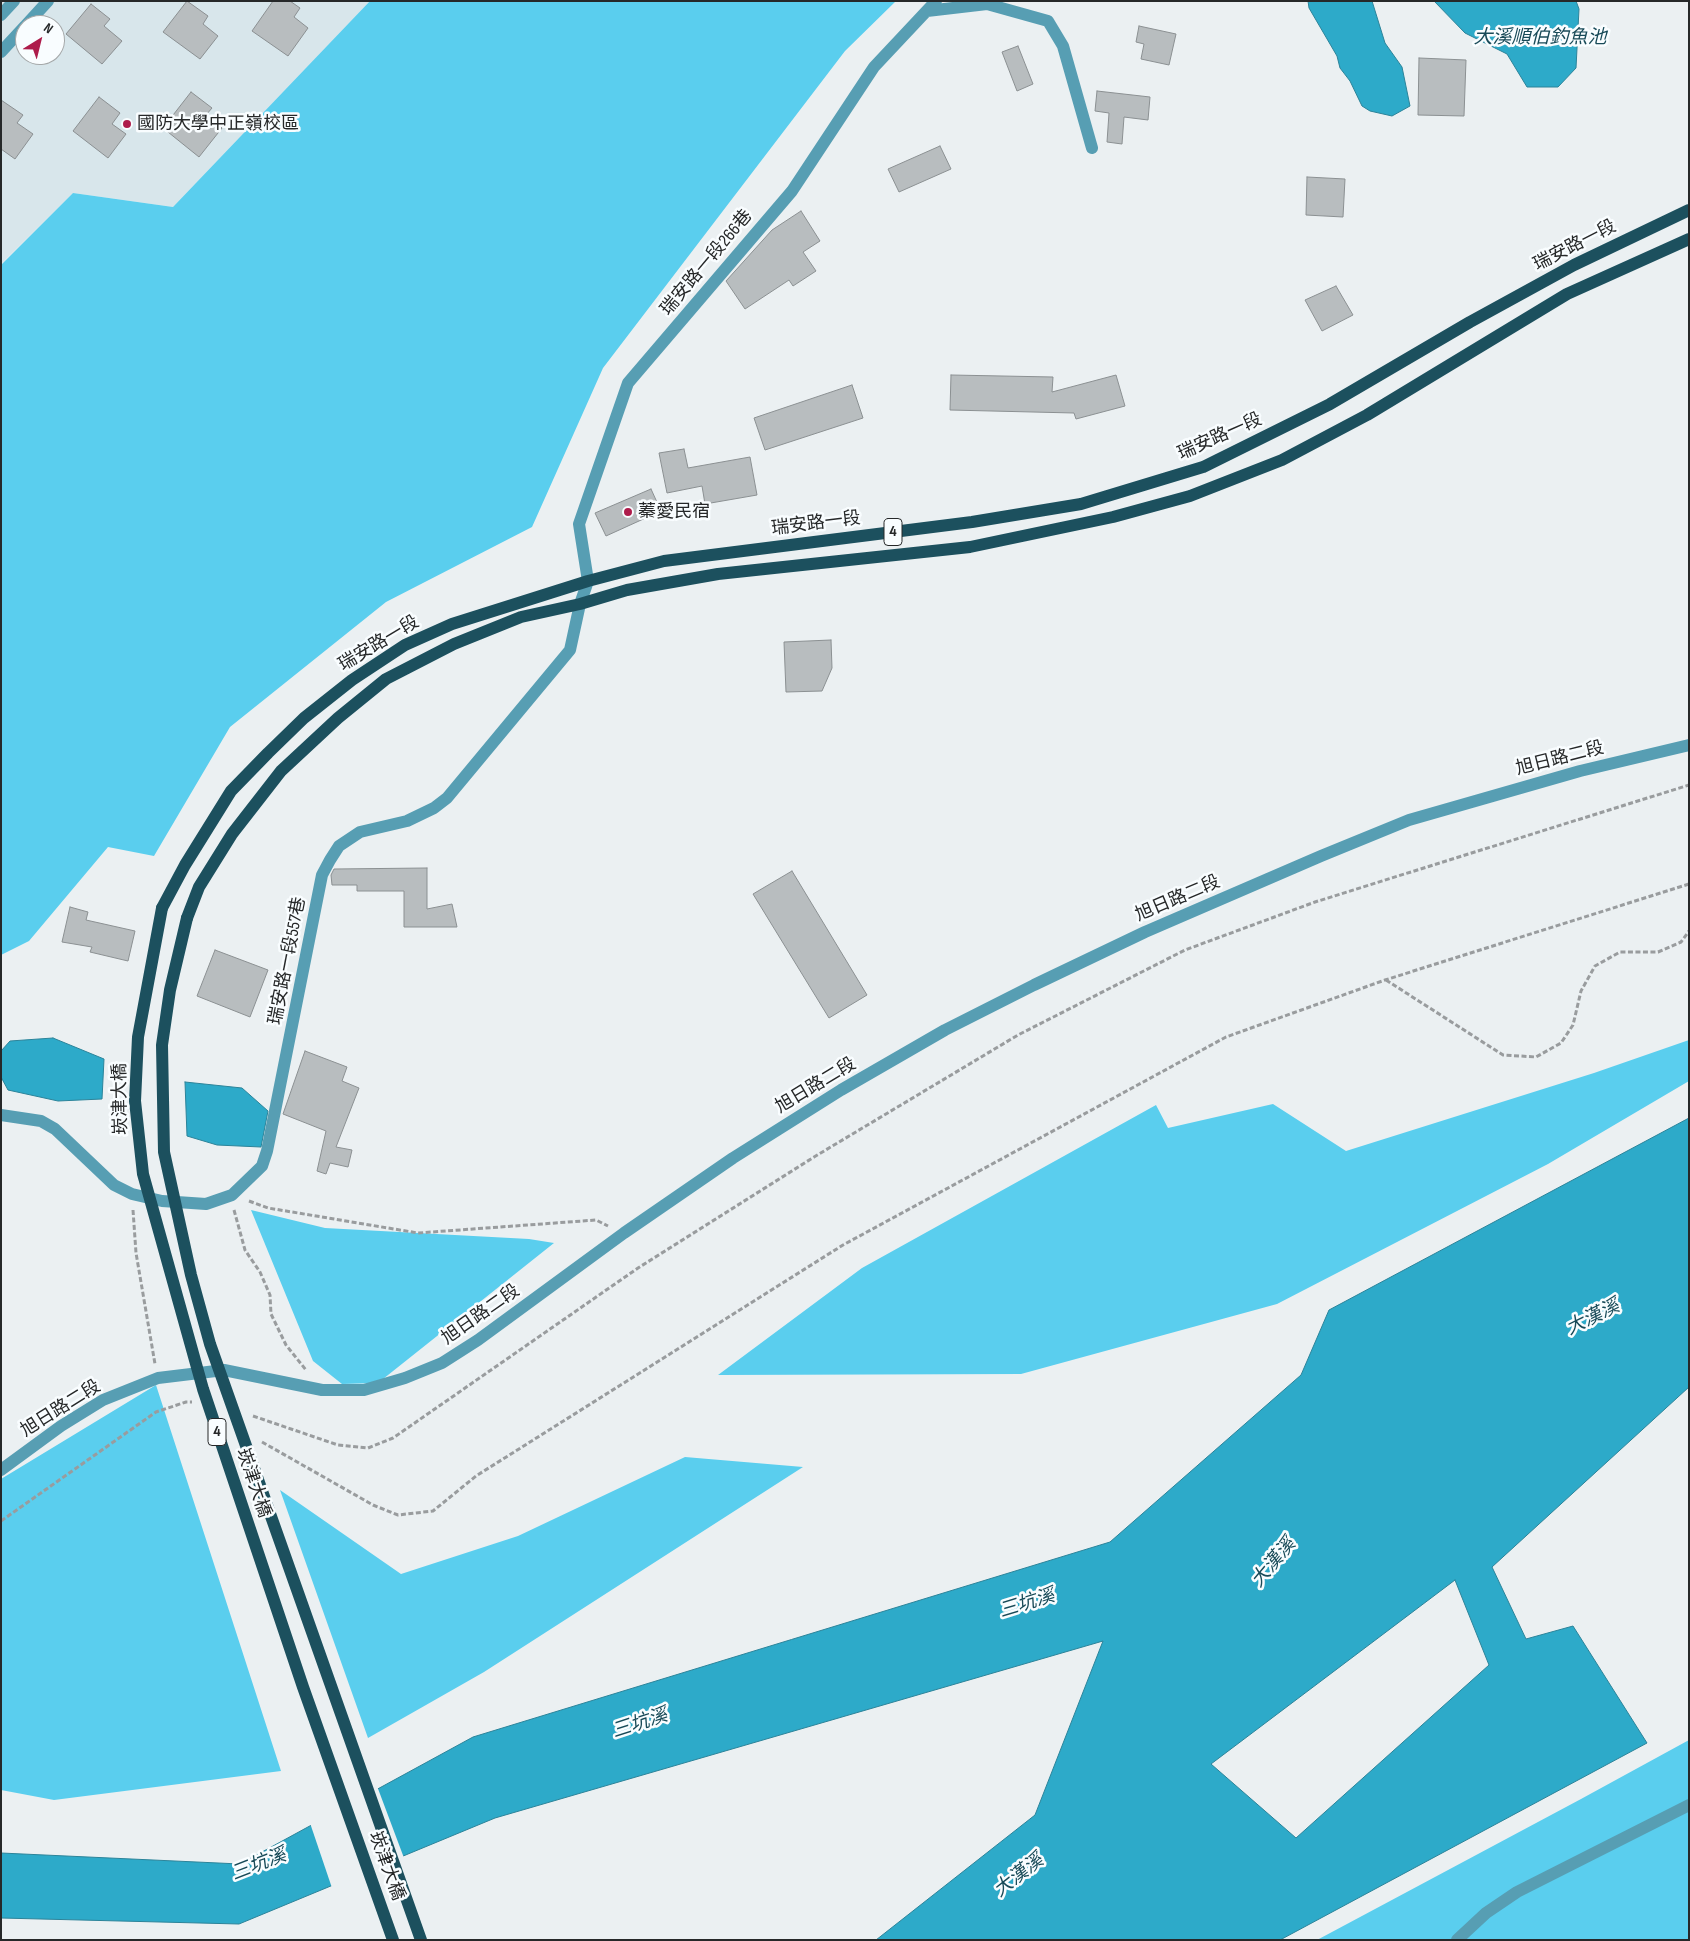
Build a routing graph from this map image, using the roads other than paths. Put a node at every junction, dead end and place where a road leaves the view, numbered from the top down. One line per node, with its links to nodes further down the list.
1 (14, 1): 5 (street)
2 (48, 1): 6 (street)
3 (936, 1): 4 (street, 瑞安路一段266巷)
4 (927, 11): 9 (street); 12 (street, 瑞安路一段266巷)
5 (1, 15)
6 (36, 15)
7 (15, 37): 8 (street)
8 (1, 52)
9 (1092, 148)
10 (1689, 210): 12 (main road, 瑞安路一段 / 4)
11 (1689, 239): 13 (main road, 瑞安路一段 / 4)
12 (588, 581): 13 (street, 瑞安路一段557巷); 15 (main road, 瑞安路一段 / 4)
13 (580, 604): 16 (main road, 瑞安路一段 / 4); 17 (street, 瑞安路一段557巷)
14 (1689, 745): 18 (street, 旭日路二段)
15 (162, 908): 20 (main road, 崁津大橋 / 4, bridge)
16 (187, 918): 21 (main road, 崁津大橋 / 4, bridge)
17 (1, 1115)
18 (1, 1470)
19 (1689, 1805): 22 (street)
20 (393, 1940)
21 (421, 1940)
22 (1457, 1940)

